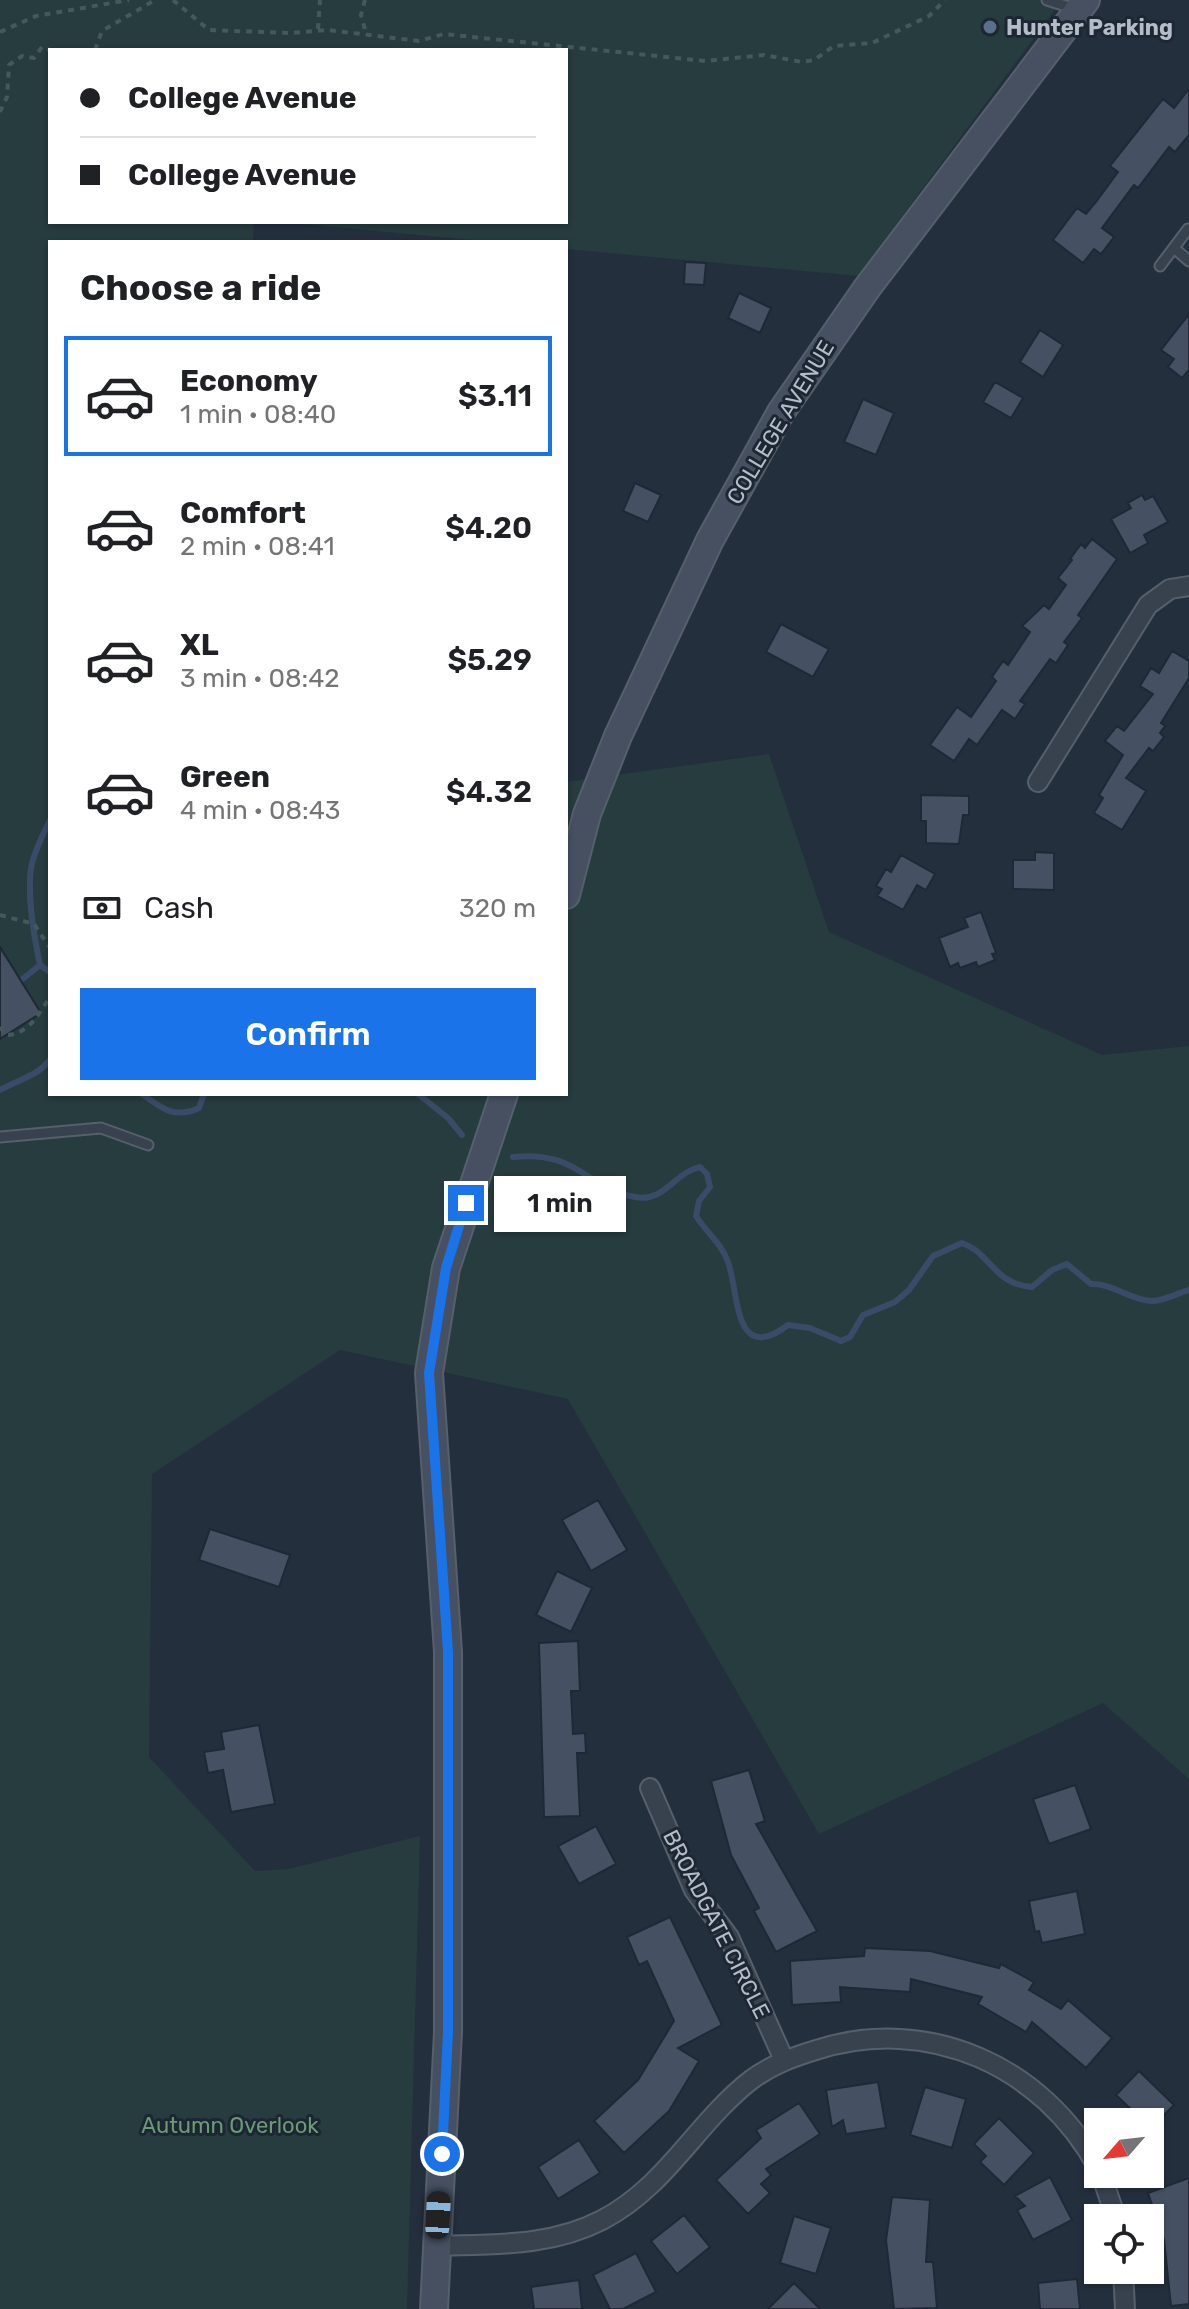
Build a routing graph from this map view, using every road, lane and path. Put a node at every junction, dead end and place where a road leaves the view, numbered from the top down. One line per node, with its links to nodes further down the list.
1 (129, 0): 10 (path)
2 (155, 0): 12 (path)
3 (173, 0): 9 (path)
4 (320, 0): 9 (path)
5 (365, 0): 11 (path)
6 (945, 0): 11 (path)
7 (1047, 0): 8 (lane)
8 (1082, 5): 21 (street, COLLEGE AVENUE)
9 (318, 29): 11 (path)
10 (0, 32)
11 (366, 33)
12 (96, 48)
13 (48, 49): 14 (path)
14 (0, 112)
15 (1188, 229): 16 (lane)
16 (1174, 248): 17 (lane); 18 (lane)
17 (1189, 261)
18 (1160, 266)
19 (1189, 586): 20 (street)
20 (1038, 782)
21 (568, 887)
22 (0, 915): 23 (path)
23 (48, 945)
24 (48, 1000): 25 (path)
25 (0, 1027)
26 (503, 1096): 32 (street)
27 (0, 1137): 28 (lane)
28 (148, 1145)
29 (650, 1788): 30 (street, BROADGATE CIRCLE)
30 (784, 2060): 31 (street); 32 (street)
31 (1084, 2144)
32 (437, 2246): 34 (street)
33 (1124, 2284): 35 (street)
34 (434, 2309)
35 (1125, 2309)

